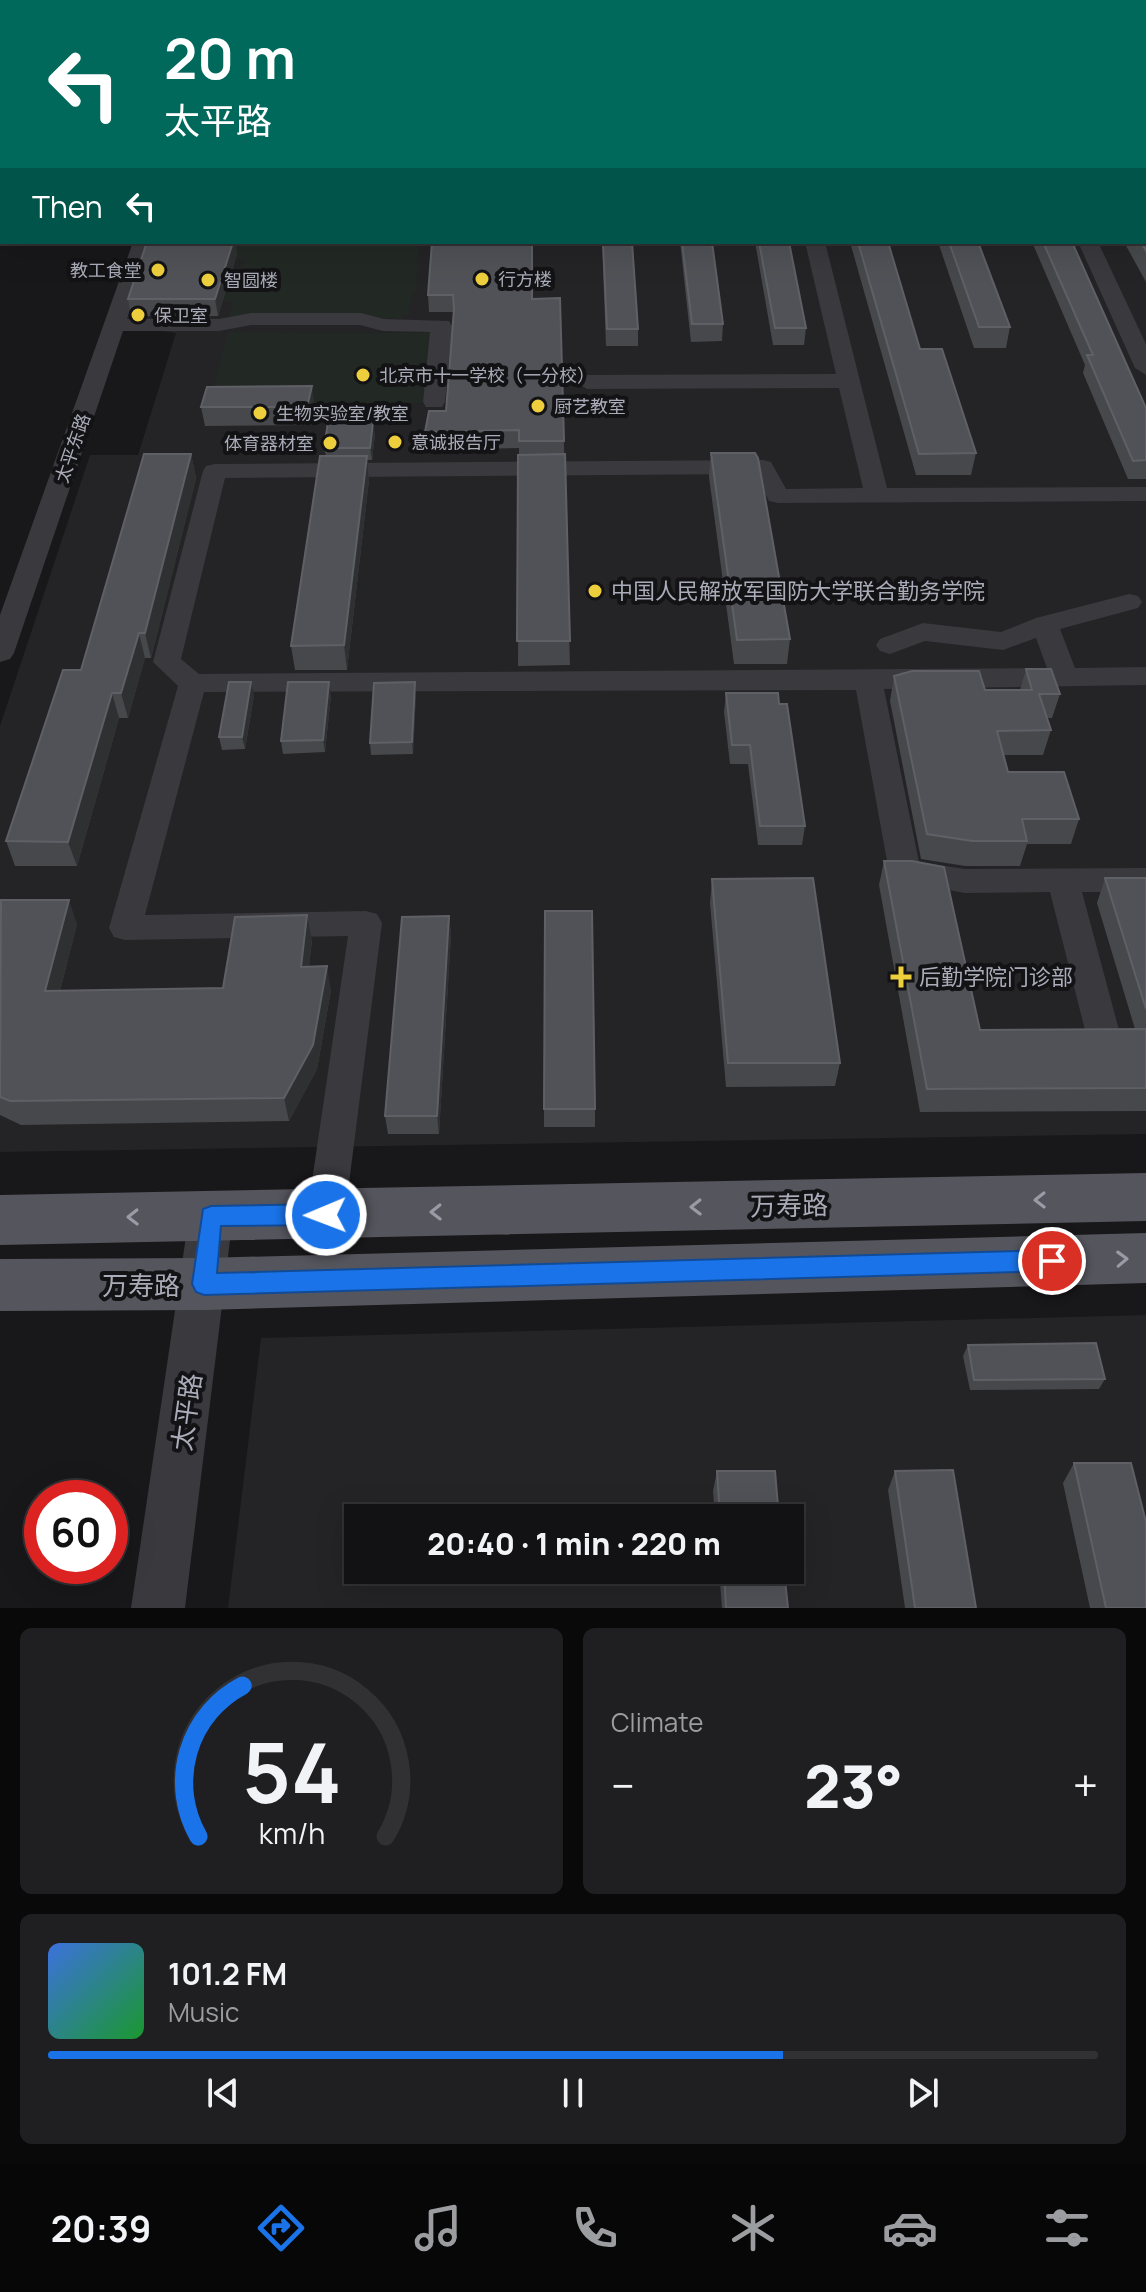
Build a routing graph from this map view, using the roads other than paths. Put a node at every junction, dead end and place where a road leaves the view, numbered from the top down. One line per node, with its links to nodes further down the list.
1 (142, 244): 4 (street, 太平东路)
2 (815, 244): 6 (street)
3 (1089, 244): 5 (street)
4 (116, 325): 8 (street); 14 (street, 太平东路)
5 (1146, 368)
6 (849, 381): 7 (street); 10 (street)
7 (587, 382)
8 (434, 402)
9 (1146, 494): 10 (street)
10 (877, 495): 18 (street)
11 (1129, 602): 12 (street)
12 (1045, 624): 13 (street); 16 (street)
13 (890, 645)
14 (0, 653)
15 (1146, 676): 16 (street)
16 (1064, 677): 17 (street)
17 (868, 680): 18 (street); 20 (street)
18 (193, 683): 23 (street)
19 (1146, 880): 20 (street)
20 (1063, 881): 21 (street)
21 (1102, 1030)
22 (1146, 1197): 23 (main road, 万寿路, one-way to 23)
23 (326, 1215): 24 (main road, 万寿路)
24 (211, 1216): 25 (main road, 万寿路, one-way to 25); 27 (street, 太平路)
25 (0, 1220)
26 (1146, 1258): 27 (main road, 万寿路, one-way to 26)
27 (204, 1284): 28 (main road, 万寿路); 29 (street, 太平路)
28 (0, 1285)
29 (158, 1608)

